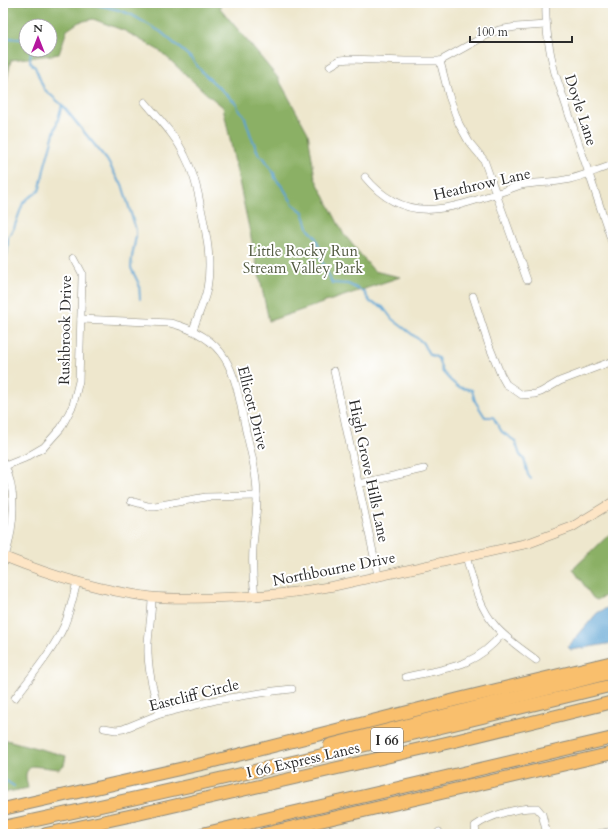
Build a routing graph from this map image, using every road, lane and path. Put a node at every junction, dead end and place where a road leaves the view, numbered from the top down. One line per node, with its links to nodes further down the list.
1 (546, 3): 2 (street, Doyle Lane)
2 (546, 25): 3 (street); 7 (street, Doyle Lane)
3 (440, 61): 4 (street); 9 (street)
4 (330, 66)
5 (145, 102): 15 (street)
6 (613, 165): 7 (street, Heathrow Lane)
7 (588, 173): 9 (street, Heathrow Lane); 10 (street, Doyle Lane)
8 (365, 177): 9 (street, Heathrow Lane)
9 (497, 193): 12 (street)
10 (613, 245)
11 (74, 258): 14 (street, Rushbrook Drive)
12 (527, 280)
13 (473, 296): 16 (street)
14 (81, 319): 15 (street, Ellicott Drive); 18 (street, Rushbrook Drive)
15 (193, 330): 21 (street, Ellicott Drive)
16 (613, 361)
17 (334, 371): 20 (street, High Grove Hills Lane)
18 (4, 464): 25 (street)
19 (424, 469): 20 (street)
20 (358, 484): 26 (street, High Grove Hills Lane)
21 (257, 496): 22 (street); 29 (street, Ellicott Drive)
22 (131, 501)
23 (613, 502): 24 (street, Northbourne Drive)
24 (466, 556): 26 (street, Northbourne Drive); 30 (street)
25 (4, 559): 27 (street, Northbourne Drive)
26 (378, 576): 29 (street, Northbourne Drive)
27 (77, 582): 28 (street, Northbourne Drive); 37 (street)
28 (152, 597): 29 (street, Northbourne Drive); 39 (street)
29 (255, 597)
30 (502, 634): 31 (street); 34 (street)
31 (536, 660)
32 (613, 662): 44 (highway)
33 (613, 672): 43 (highway)
34 (406, 676)
35 (613, 686): 43 (highway, I 66)
36 (292, 689): 39 (street, Eastcliff Circle)
37 (15, 698)
38 (613, 702): 47 (highway, I 66 Express Lanes)
39 (160, 714): 40 (street, Eastcliff Circle)
40 (104, 728)
41 (613, 738): 48 (highway)
42 (613, 753): 49 (highway)
43 (161, 792): 45 (highway, I 66)
44 (3, 809)
45 (3, 827)
46 (613, 831): 52 (street)
47 (46, 834)
48 (202, 834)
49 (264, 834)
50 (476, 834): 51 (street)
51 (547, 834)
52 (598, 834)

